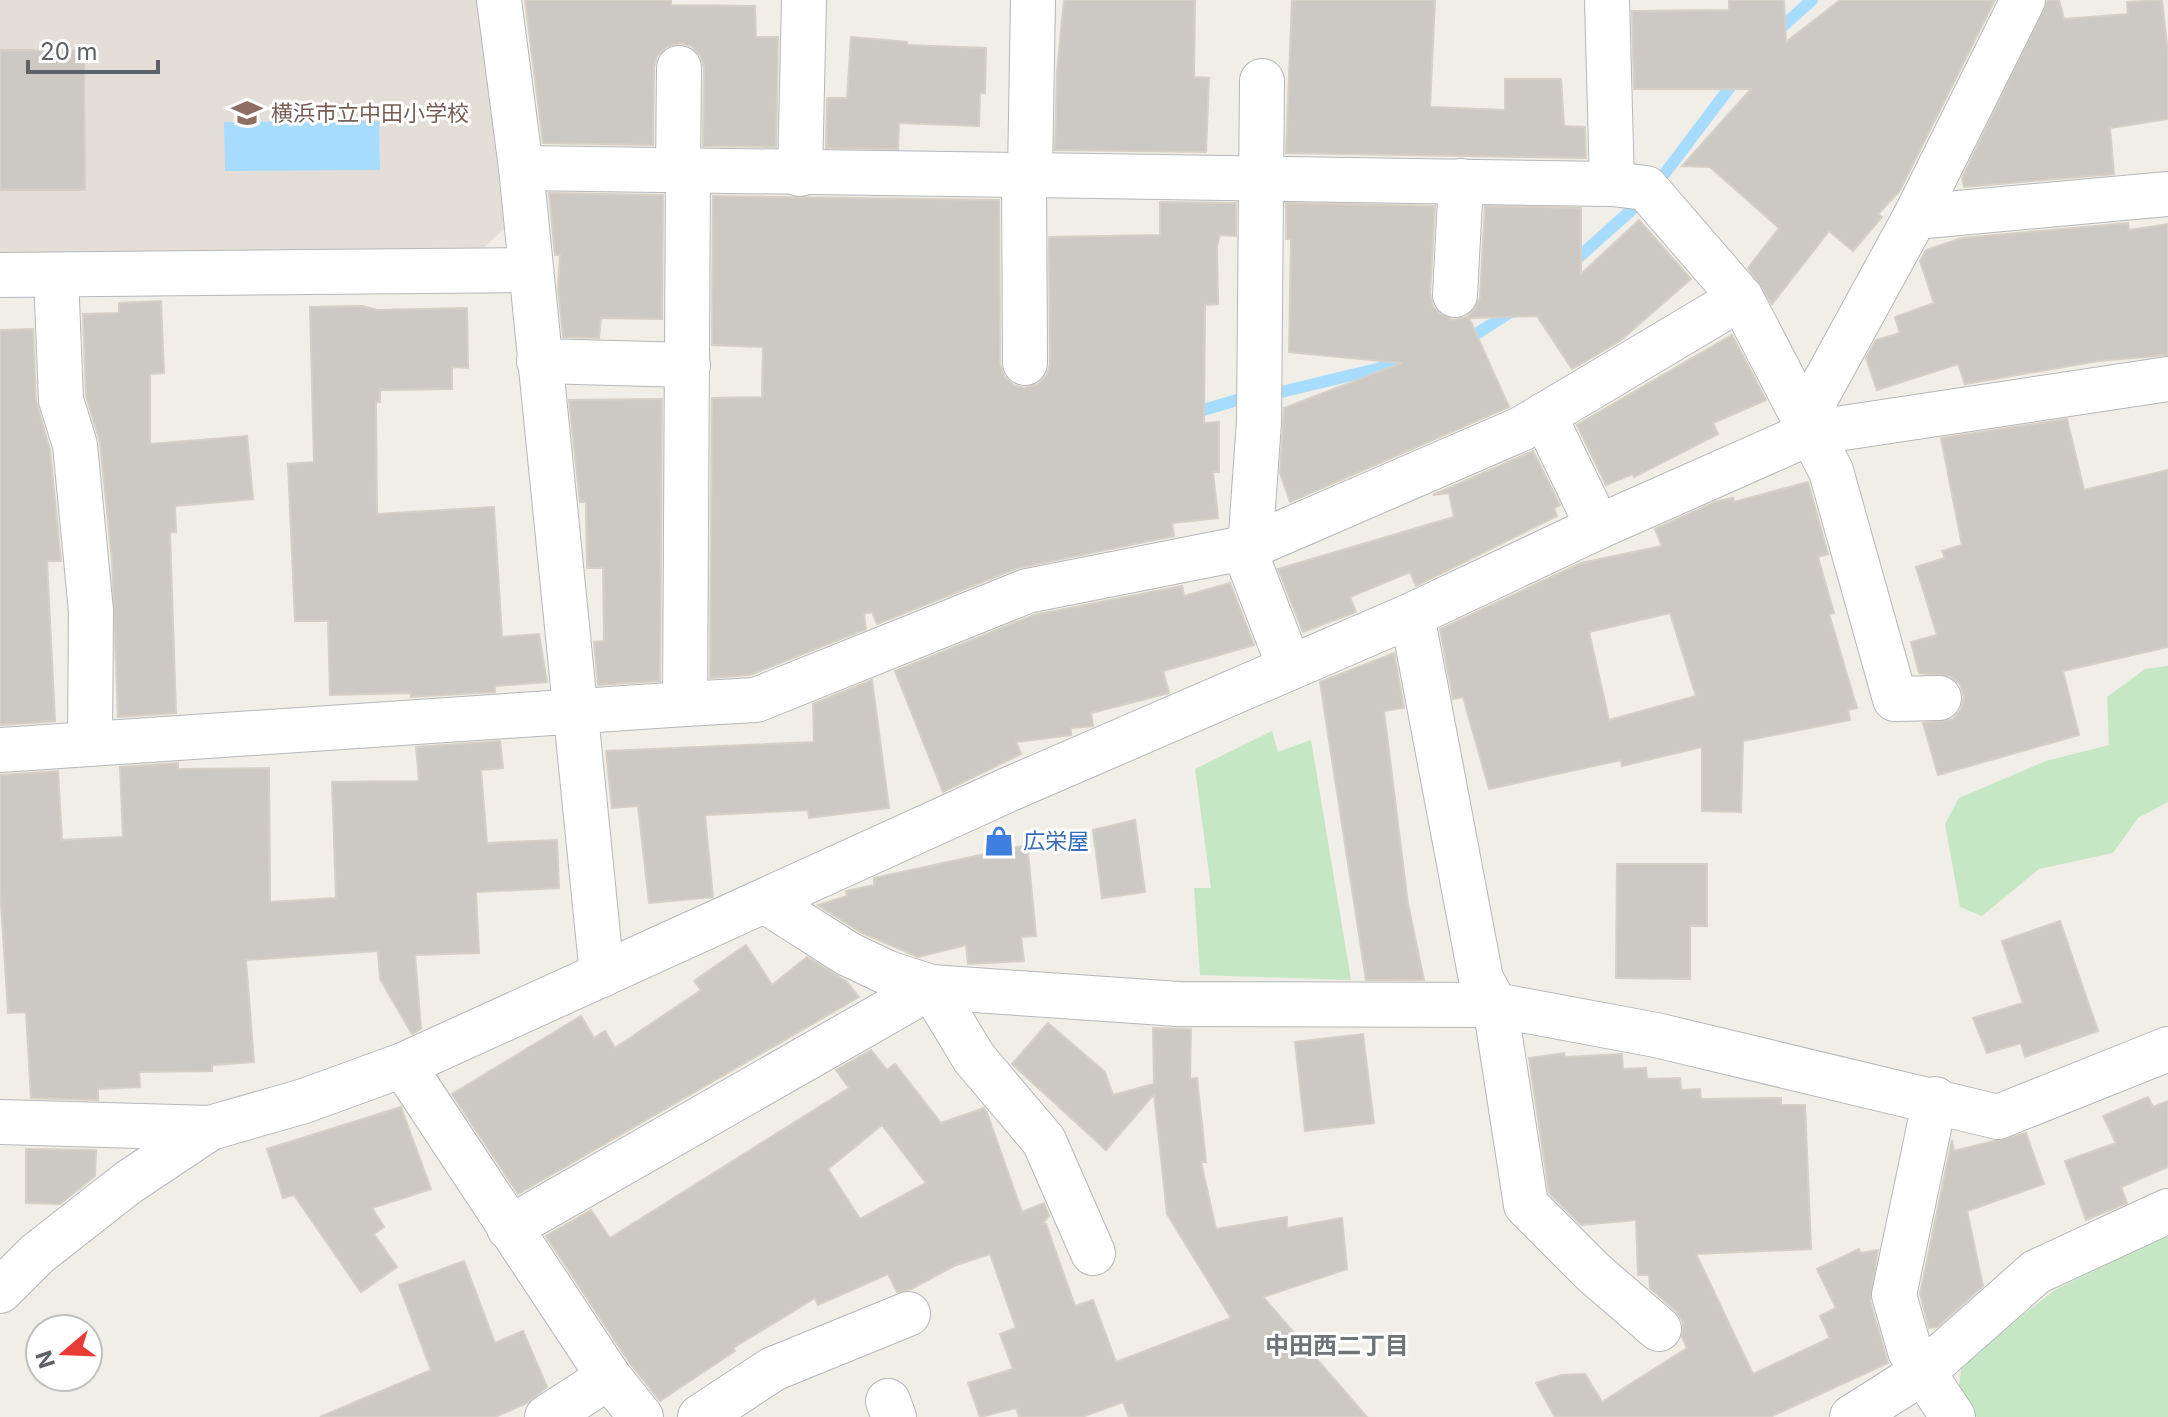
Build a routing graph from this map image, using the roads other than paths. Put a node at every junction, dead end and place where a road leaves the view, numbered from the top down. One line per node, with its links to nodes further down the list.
1 (499, 0): 8 (street)
2 (804, 0): 10 (street)
3 (1033, 0): 11 (street)
4 (1607, 0): 14 (street)
5 (2023, 0): 16 (street)
6 (679, 68): 9 (street)
7 (1262, 81): 12 (street)
8 (521, 168): 9 (street); 17 (street)
9 (683, 171): 10 (street); 24 (street)
10 (800, 174): 11 (street)
11 (1027, 174): 12 (street); 23 (street)
12 (1262, 176): 13 (street); 29 (street)
13 (1461, 181): 14 (street); 20 (street)
14 (1612, 184): 21 (street)
15 (2168, 194): 16 (street)
16 (1915, 217): 27 (street)
17 (530, 270): 19 (street); 22 (street)
18 (0, 275): 19 (street)
19 (56, 275): 35 (street)
20 (1455, 295)
21 (1741, 298): 26 (street); 27 (street)
22 (539, 361): 24 (street); 34 (street)
23 (1025, 363)
24 (688, 365): 33 (street)
25 (2168, 379): 27 (street)
26 (1544, 415): 28 (street); 29 (street)
27 (1810, 433): 28 (street); 32 (street)
28 (1598, 527): 30 (street)
29 (1249, 547): 31 (street); 33 (street)
30 (1412, 615): 31 (street); 40 (street)
31 (1289, 666): 37 (street)
32 (1939, 698)
33 (685, 704): 34 (street)
34 (576, 711): 35 (street); 38 (street)
35 (90, 744): 36 (street)
36 (0, 750)
37 (765, 901): 38 (street); 39 (street)
38 (602, 975): 42 (street)
39 (931, 987): 40 (street); 47 (street); 48 (street)
40 (1495, 1005): 43 (street); 51 (street)
41 (2168, 1049): 43 (street)
42 (403, 1065): 45 (street); 47 (street)
43 (1935, 1099): 52 (street)
44 (0, 1122): 45 (street)
45 (210, 1128): 49 (street)
46 (2168, 1211): 52 (street)
47 (509, 1228): 53 (street)
48 (1093, 1253)
49 (0, 1291)
50 (908, 1314): 56 (street)
51 (1659, 1329)
52 (1923, 1372): 57 (street); 58 (street)
53 (609, 1377): 54 (street); 55 (street)
54 (547, 1417)
55 (641, 1417)
56 (700, 1417)
57 (1852, 1417)
58 (1953, 1417)

